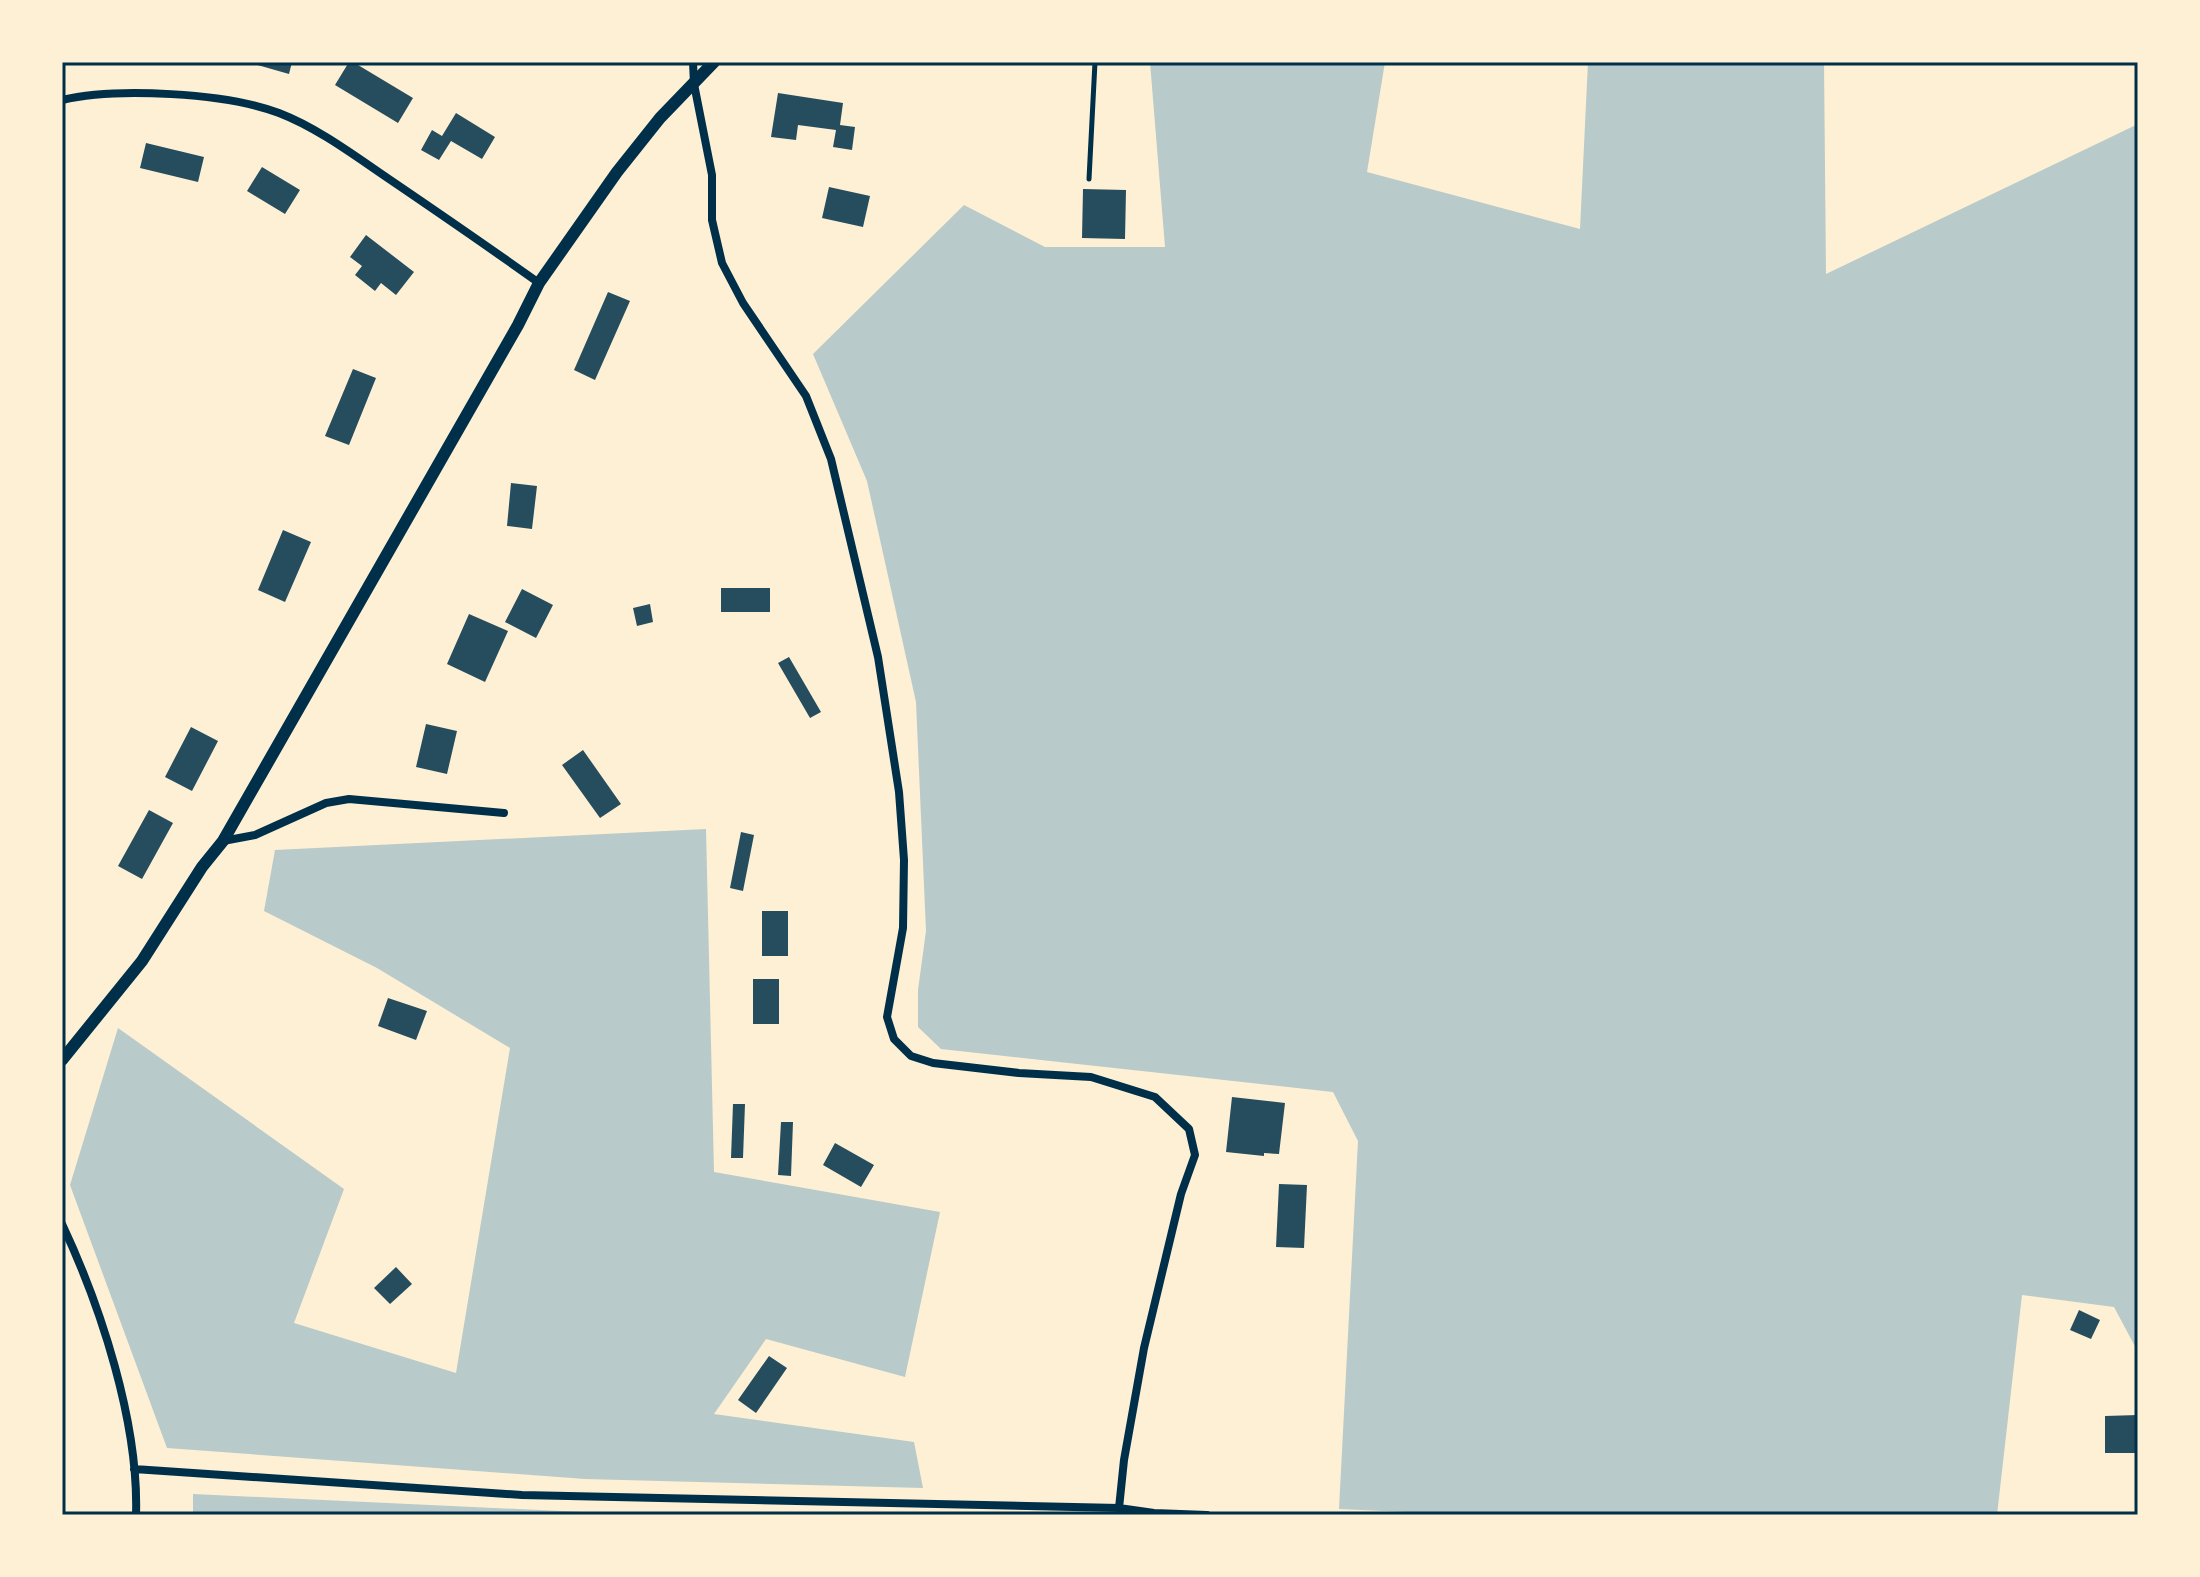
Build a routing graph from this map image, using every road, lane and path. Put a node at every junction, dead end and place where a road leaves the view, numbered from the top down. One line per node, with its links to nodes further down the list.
1 (693, 62): 4 (street)
2 (714, 62): 4 (street)
3 (1095, 62): 6 (lane)
4 (694, 84): 7 (street); 13 (street)
5 (62, 100): 7 (street)
6 (1089, 179)
7 (539, 283): 9 (street)
8 (504, 813): 9 (street)
9 (223, 841): 10 (street)
10 (62, 1060)
11 (62, 1224): 12 (street)
12 (134, 1469): 13 (street); 14 (street)
13 (1119, 1508): 15 (street)
14 (136, 1515)
15 (1207, 1515)

